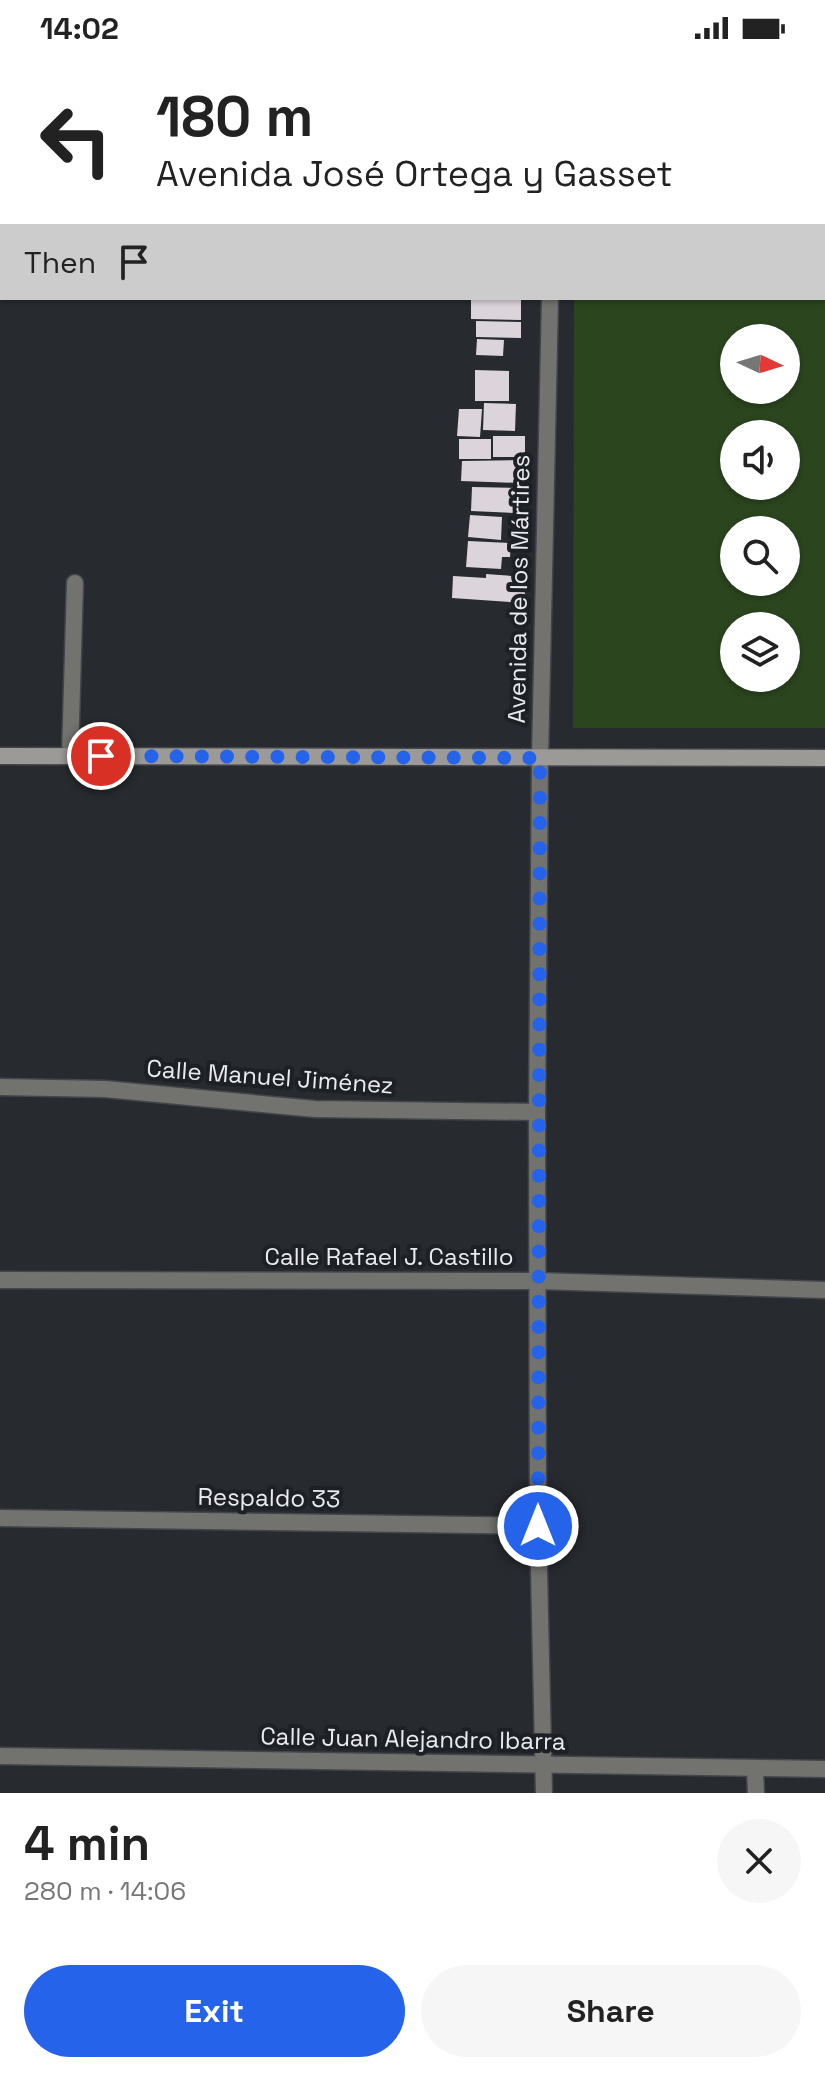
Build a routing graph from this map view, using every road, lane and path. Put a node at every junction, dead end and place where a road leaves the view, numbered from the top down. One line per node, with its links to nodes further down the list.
1 (550, 300): 5 (street, Avenida de los Mártires)
2 (75, 583): 4 (street)
3 (0, 756): 4 (main road)
4 (70, 756): 5 (main road)
5 (540, 758): 6 (main road); 8 (street, Avenida de los Mártires)
6 (825, 758)
7 (0, 1087): 8 (street, Calle Manuel Jiménez)
8 (537, 1112): 10 (street, Avenida de los Mártires)
9 (0, 1280): 10 (street, Calle Rafael J. Castillo)
10 (538, 1281): 11 (street, Calle Rafael J. Castillo); 13 (street, Avenida de los Mártires)
11 (825, 1290)
12 (0, 1518): 13 (street, Respaldo 33)
13 (538, 1526): 15 (street, Avenida de los Mártires)
14 (0, 1756): 15 (street, Calle Juan Alejandro lbarra)
15 (544, 1764): 17 (street, Calle Juan Alejandro lbarra); 18 (street, Avenida de los Mártires)
16 (825, 1769): 17 (street, Calle Juan Alejandro lbarra)
17 (755, 1770): 19 (street)
18 (544, 1793)
19 (756, 1793)

